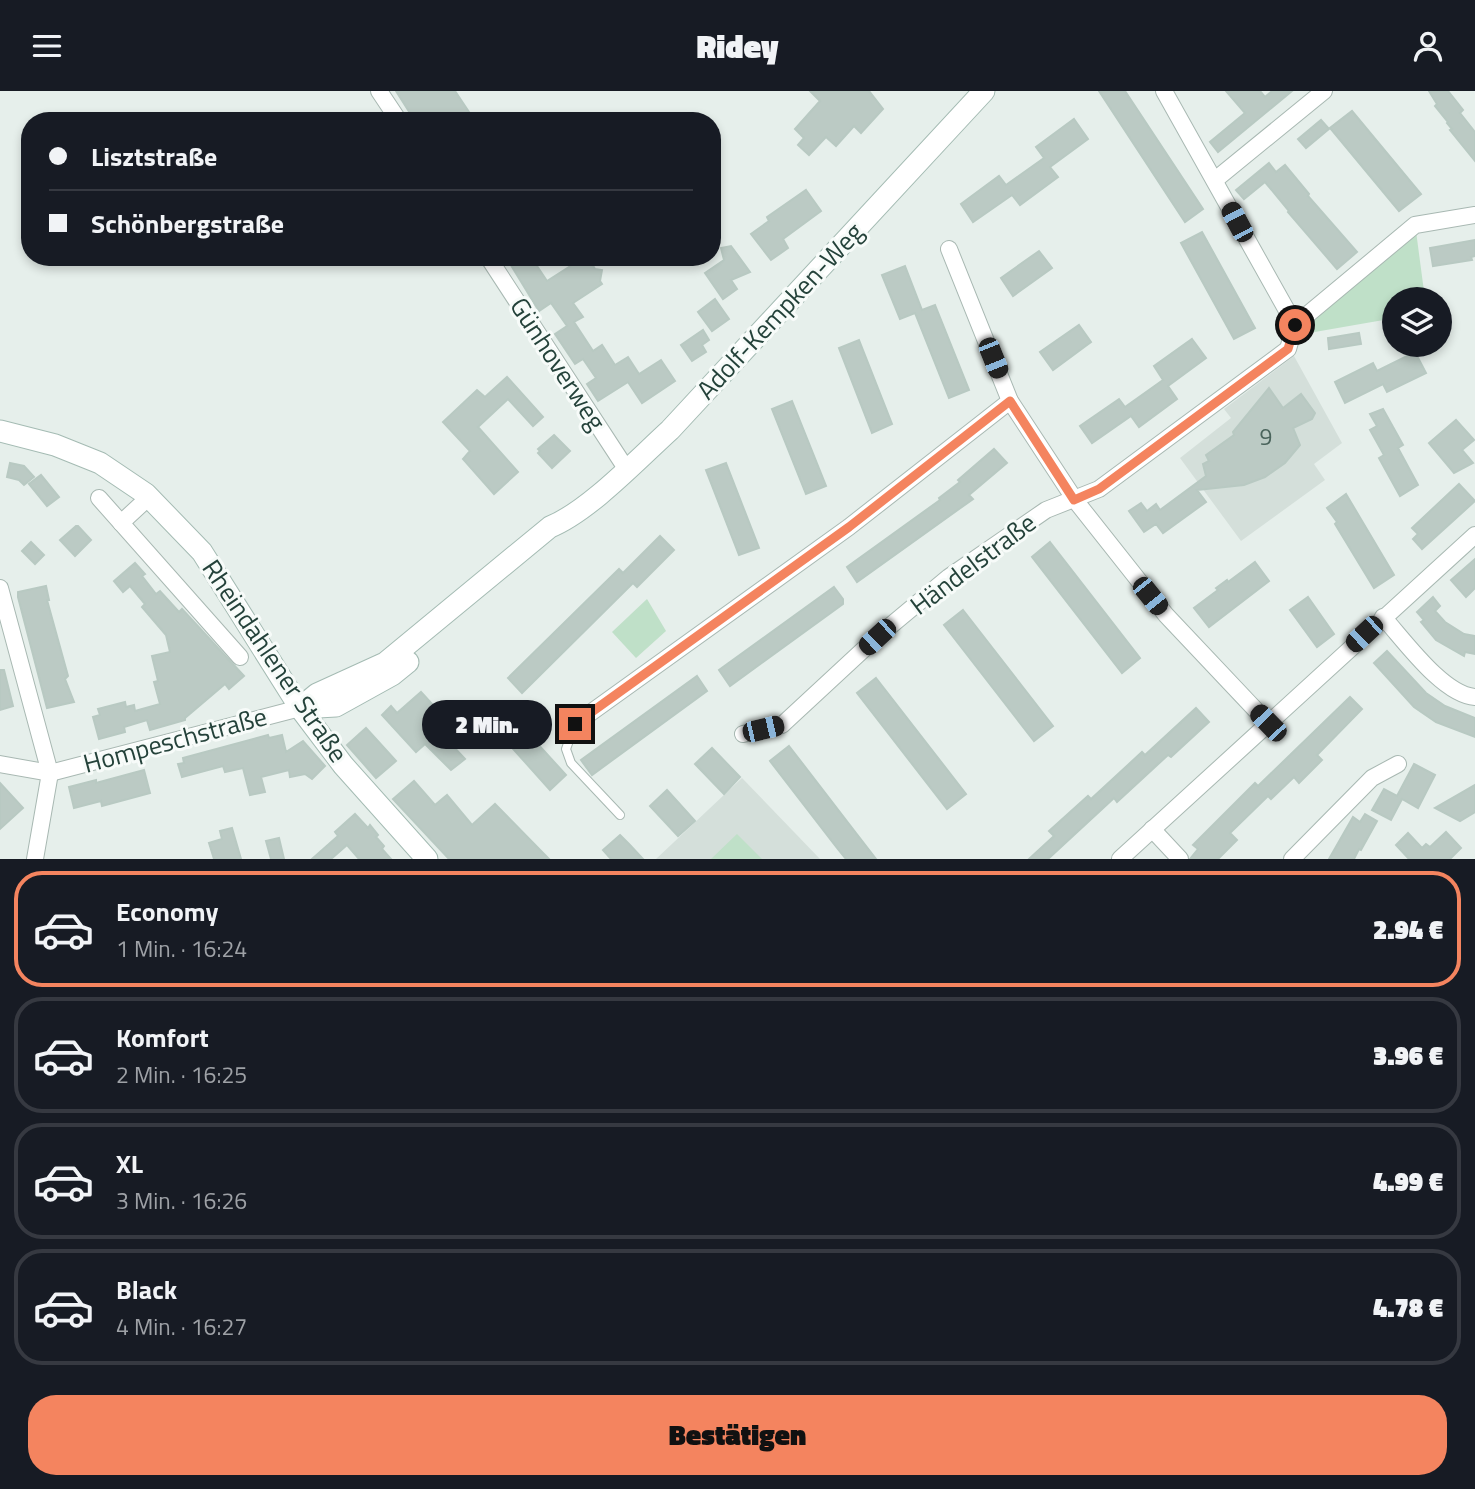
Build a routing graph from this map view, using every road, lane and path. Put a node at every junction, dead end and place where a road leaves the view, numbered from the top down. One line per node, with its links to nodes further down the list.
1 (380, 91): 5 (street)
2 (984, 91): 13 (main road, Adolf-Kempken-Weg)
3 (1164, 91): 6 (street)
4 (1315, 94): 6 (street)
5 (393, 112)
6 (1215, 180): 10 (street)
7 (1475, 215): 10 (street)
8 (949, 249): 11 (street)
9 (494, 266): 13 (street, Günhoverweg)
10 (1295, 325): 16 (street, Händelstraße)
11 (1010, 401): 16 (street); 25 (street)
12 (0, 431): 14 (main road, Rheindahlener Straße)
13 (627, 470): 23 (main road, Adolf-Kempken-Weg)
14 (149, 497): 17 (street); 23 (main road, Rheindahlener Straße)
15 (99, 498): 17 (street, Rheindahlener Straße)
16 (1074, 500): 24 (street); 26 (street, Händelstraße)
17 (121, 523): 21 (street, Rheindahlener Straße)
18 (1475, 535): 20 (street)
19 (0, 588): 29 (street, Hompeschstraße)
20 (1383, 617): 22 (street); 24 (street)
21 (240, 657)
22 (1475, 697)
23 (300, 708): 29 (street, Hompeschstraße); 33 (main road, Rheindahlener Straße)
24 (1268, 723): 31 (street)
25 (575, 724): 30 (lane)
26 (743, 734)
27 (0, 764): 29 (street, Hompeschstraße)
28 (1398, 764): 36 (street)
29 (50, 773): 32 (street)
30 (620, 815)
31 (1152, 829): 34 (street); 35 (street)
32 (35, 859)
33 (427, 859)
34 (1120, 859)
35 (1180, 859)
36 (1292, 859)

